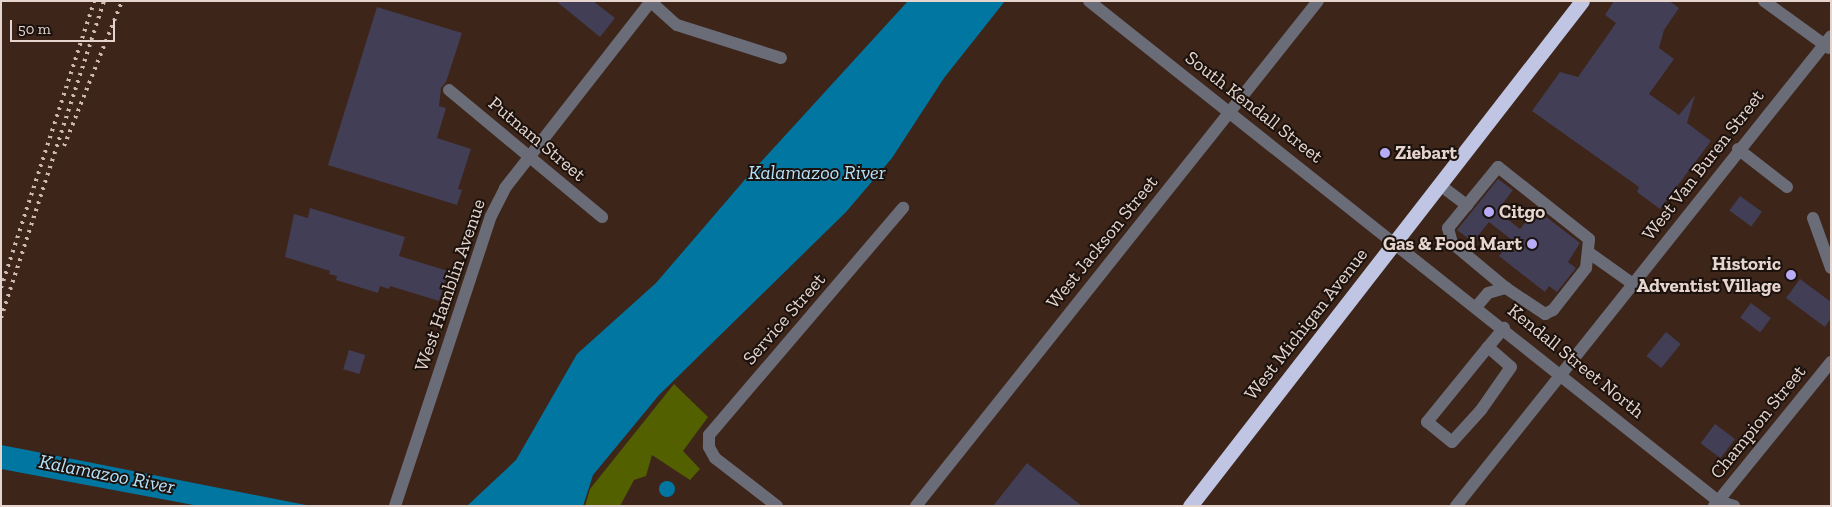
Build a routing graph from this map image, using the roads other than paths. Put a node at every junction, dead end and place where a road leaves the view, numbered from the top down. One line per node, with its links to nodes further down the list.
1 (651, 1): 7 (street); 11 (street, West Hamblin Avenue)
2 (1089, 1): 9 (street, South Kendall Street)
3 (1318, 1): 9 (street, West Jackson Street)
4 (1582, 1): 12 (highway, West Michigan Avenue)
5 (1764, 1): 6 (street)
6 (1829, 43): 10 (street, West Van Buren Street)
7 (781, 58)
8 (449, 90): 11 (street, Putnam Street)
9 (1230, 112): 18 (street, South Kendall Street); 31 (street, West Jackson Street)
10 (1738, 150): 13 (street); 21 (street, West Van Buren Street)
11 (531, 158): 16 (street, Putnam Street); 29 (street, West Hamblin Avenue)
12 (1440, 185): 14 (street); 18 (highway, West Michigan Avenue)
13 (1787, 187)
14 (1467, 205): 19 (street); 22 (street)
15 (903, 208): 30 (street, Service Street)
16 (602, 217)
17 (1813, 218): 20 (street)
18 (1395, 243): 23 (street, Kendall Street North); 32 (highway, West Michigan Avenue)
19 (1588, 252): 21 (street); 22 (street)
20 (1831, 268)
21 (1632, 284): 27 (street, West Van Buren Street)
22 (1506, 288): 23 (street)
23 (1476, 307): 24 (street, Kendall Street North)
24 (1504, 328): 25 (street); 27 (street, Kendall Street North)
25 (1488, 347): 25 (street)
26 (1831, 362): 28 (street, Champion Street)
27 (1562, 374): 28 (street, Kendall Street North); 33 (street, West Van Buren Street)
28 (1716, 503): 34 (street, Kendall Street North)
29 (396, 504)
30 (774, 505)
31 (916, 506)
32 (1190, 506)
33 (1456, 506)
34 (1734, 506)

